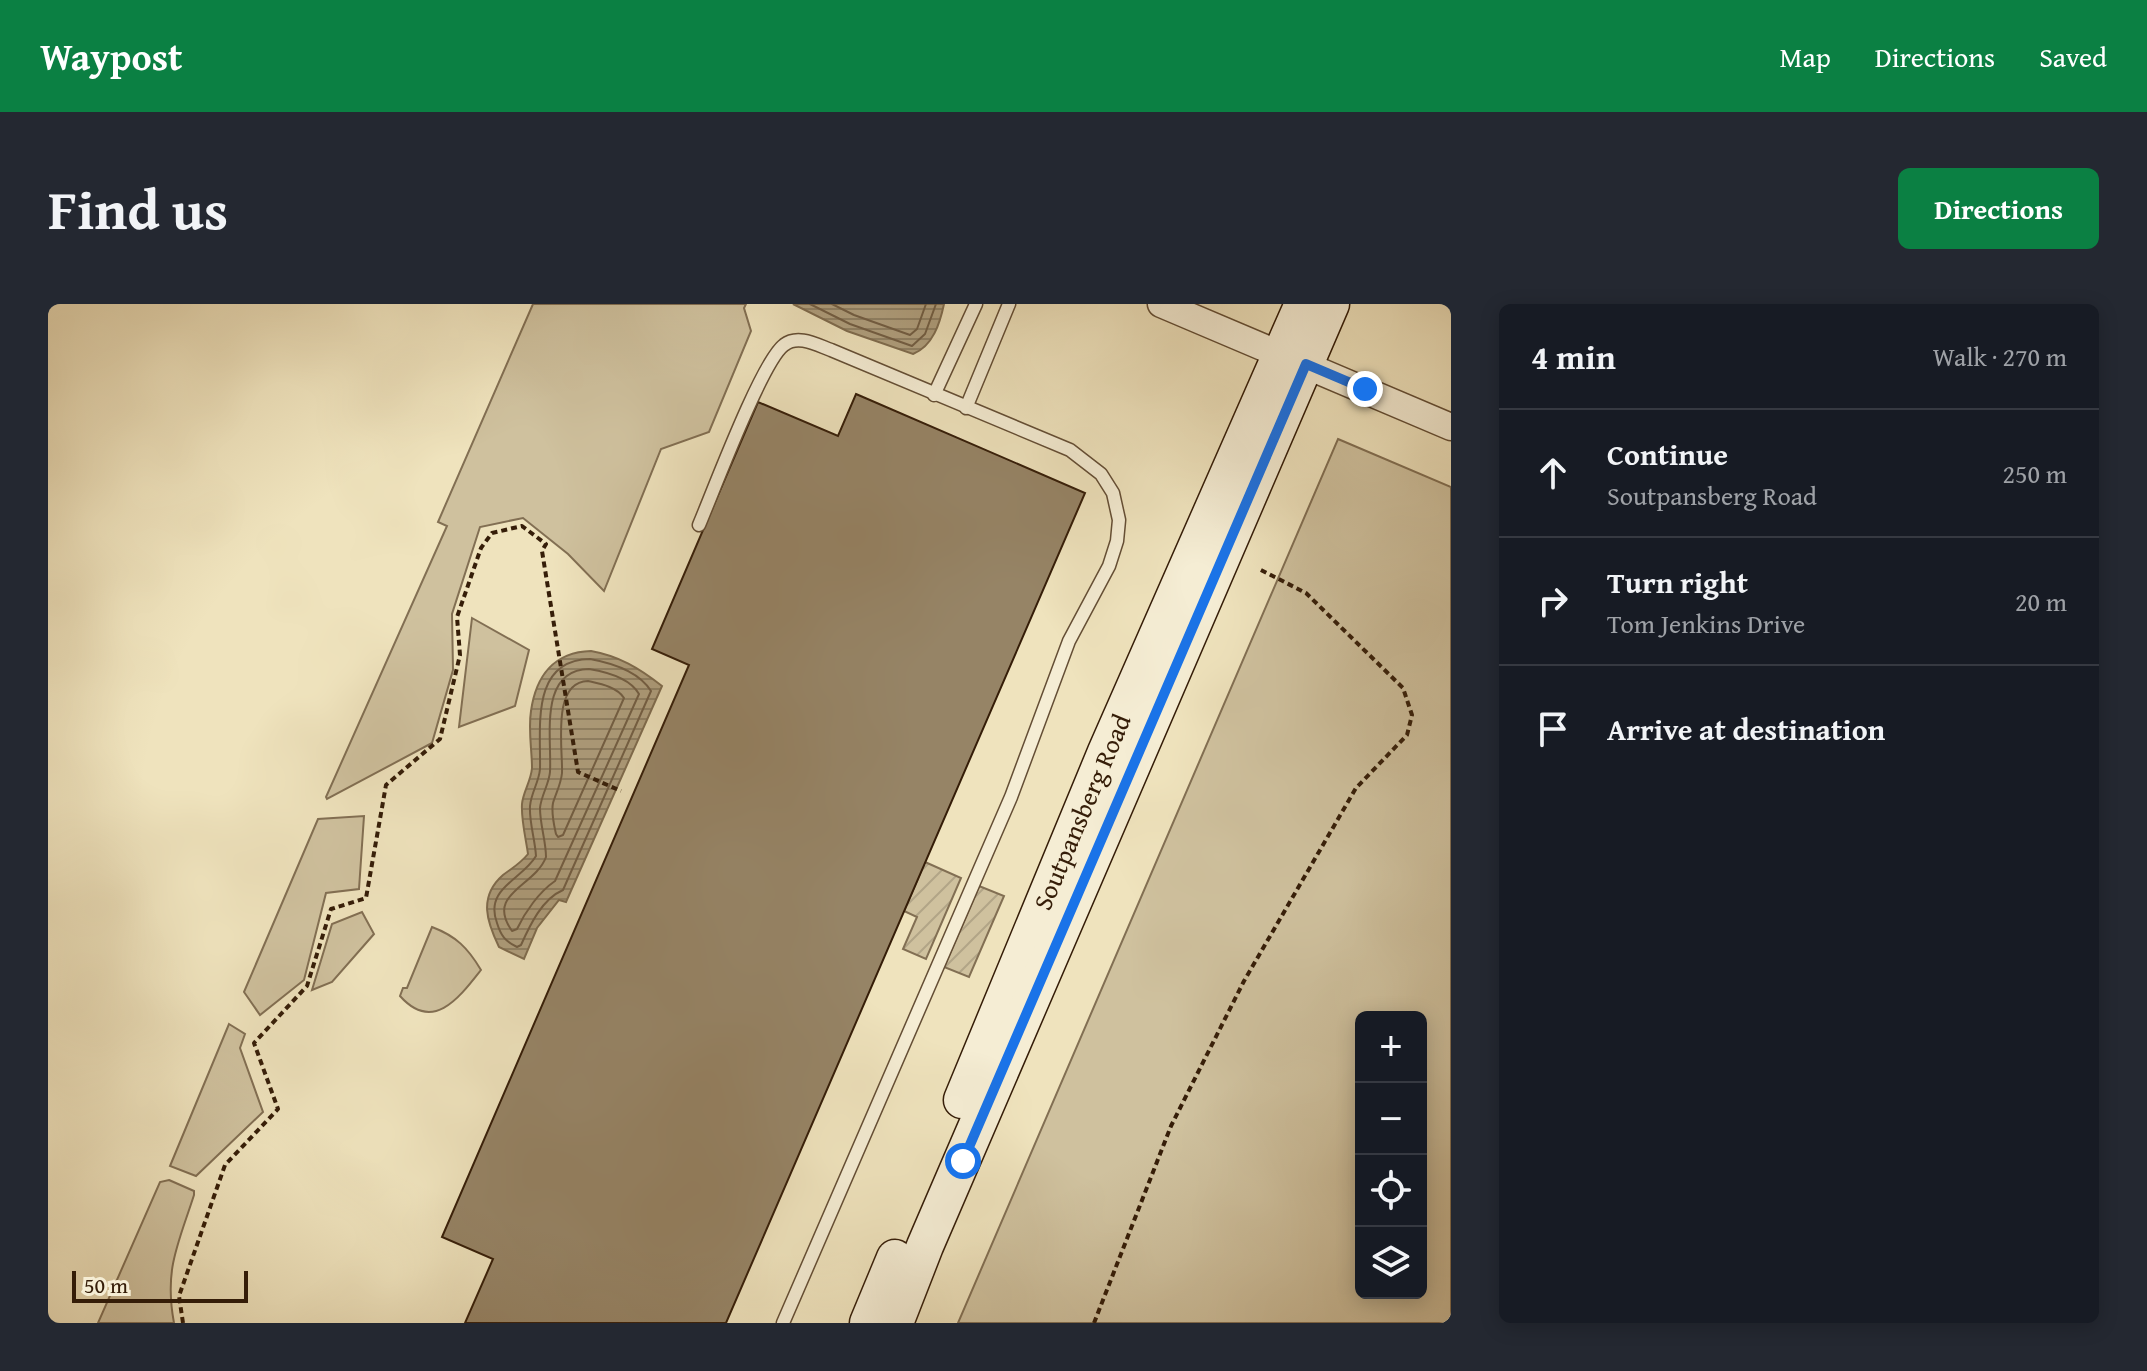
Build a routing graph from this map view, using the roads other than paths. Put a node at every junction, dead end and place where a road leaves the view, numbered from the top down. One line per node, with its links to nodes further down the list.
1 (976, 304): 7 (lane)
2 (1009, 304): 8 (lane)
3 (1161, 304): 6 (street)
4 (1303, 304): 6 (main road, Soutpansberg Road)
5 (1331, 304): 6 (main road, Soutpansberg Road)
6 (1294, 359): 9 (street); 12 (main road, Soutpansberg Road); 13 (main road, Soutpansberg Road)
7 (934, 395): 8 (lane); 10 (lane)
8 (966, 408): 11 (lane)
9 (1451, 427)
10 (699, 525)
11 (783, 1323)
12 (868, 1323)
13 (895, 1323)

